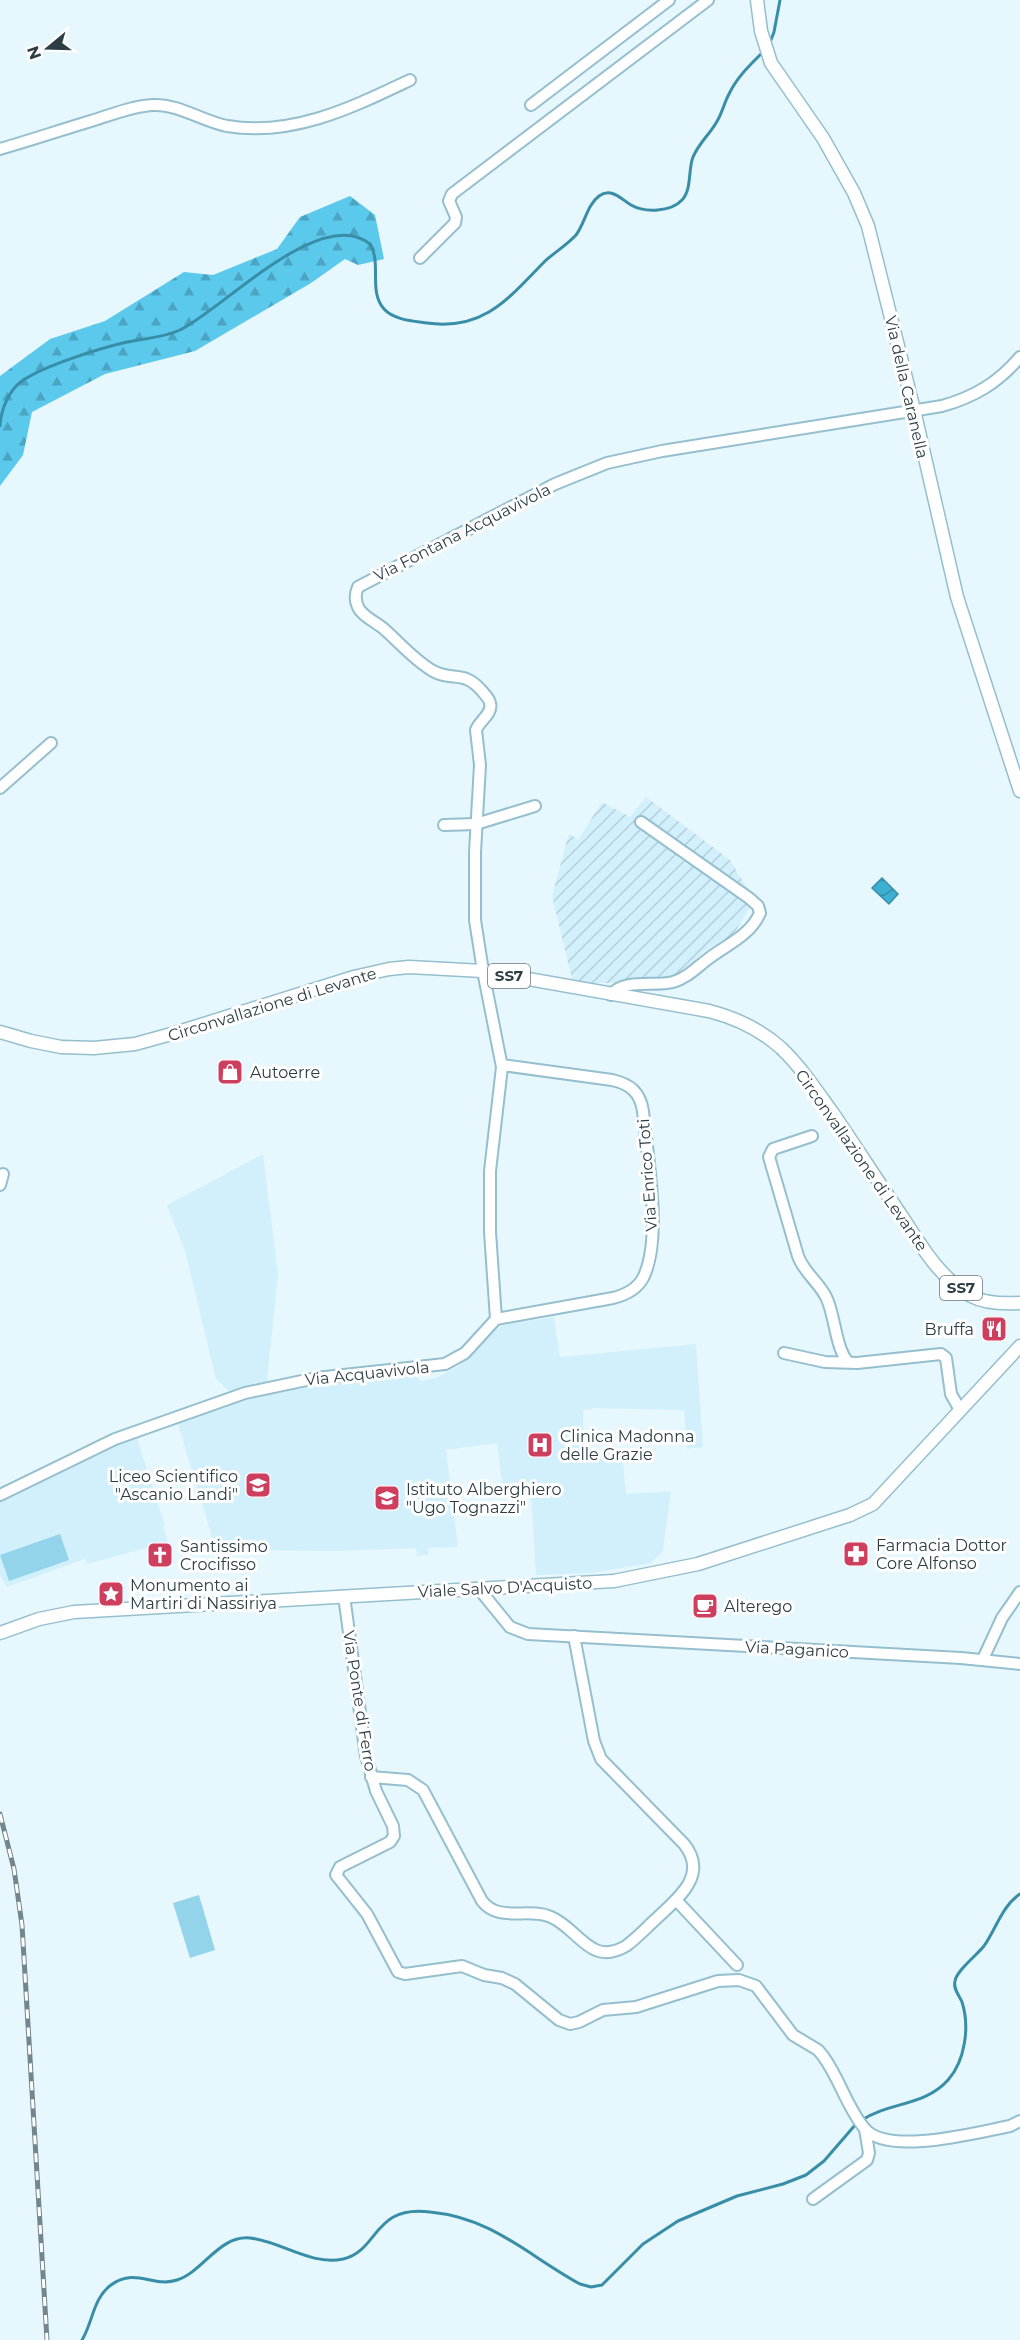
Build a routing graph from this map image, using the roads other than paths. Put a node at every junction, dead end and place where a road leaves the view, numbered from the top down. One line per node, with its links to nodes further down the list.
1 (669, 0): 5 (street)
2 (708, 0): 7 (street)
3 (757, 0): 9 (main road, Via della Caranella)
4 (410, 80): 6 (street)
5 (531, 105)
6 (0, 149)
7 (420, 258)
8 (1020, 357): 9 (street)
9 (914, 410): 12 (main road, Via della Caranella); 15 (street, Via Fontana Acquavivola)
10 (51, 743): 11 (street)
11 (0, 788)
12 (1020, 791)
13 (536, 806): 15 (street)
14 (641, 822): 18 (street)
15 (476, 824): 16 (street); 17 (street, Via Fontana Acquavivola)
16 (444, 825)
17 (483, 971): 18 (main road, Circonvallazione di Levante / SS7); 19 (main road, Circonvallazione di Levante / SS7); 20 (street)
18 (611, 995): 22 (main road, Circonvallazione di Levante / SS7)
19 (0, 1032)
20 (502, 1065): 23 (street); 23 (street, Via Enrico Toti)
21 (812, 1136): 26 (street)
22 (1020, 1303)
23 (496, 1319): 28 (street, Via Acquavivola)
24 (1020, 1346): 27 (main road, Viale Salvo D'Acquisto)
25 (784, 1353): 26 (street)
26 (848, 1362): 27 (street)
27 (960, 1410): 29 (main road, Viale Salvo D'Acquisto)
28 (0, 1495)
29 (479, 1589): 31 (main road, Viale Salvo D'Acquisto); 33 (street, Via Paganico)
30 (1020, 1592): 34 (street)
31 (344, 1596): 32 (main road, Viale Salvo D'Acquisto); 36 (street, Via Ponte di Ferro)
32 (0, 1633)
33 (574, 1636): 34 (street, Via Paganico); 37 (street)
34 (982, 1659): 35 (street, Via Paganico)
35 (1020, 1664)
36 (371, 1777): 37 (street); 40 (street, Via Ponte di Ferro)
37 (676, 1900): 38 (street)
38 (737, 1965)
39 (1020, 2121): 40 (street)
40 (865, 2129): 41 (street, Via Ponte di Ferro)
41 (813, 2199)

